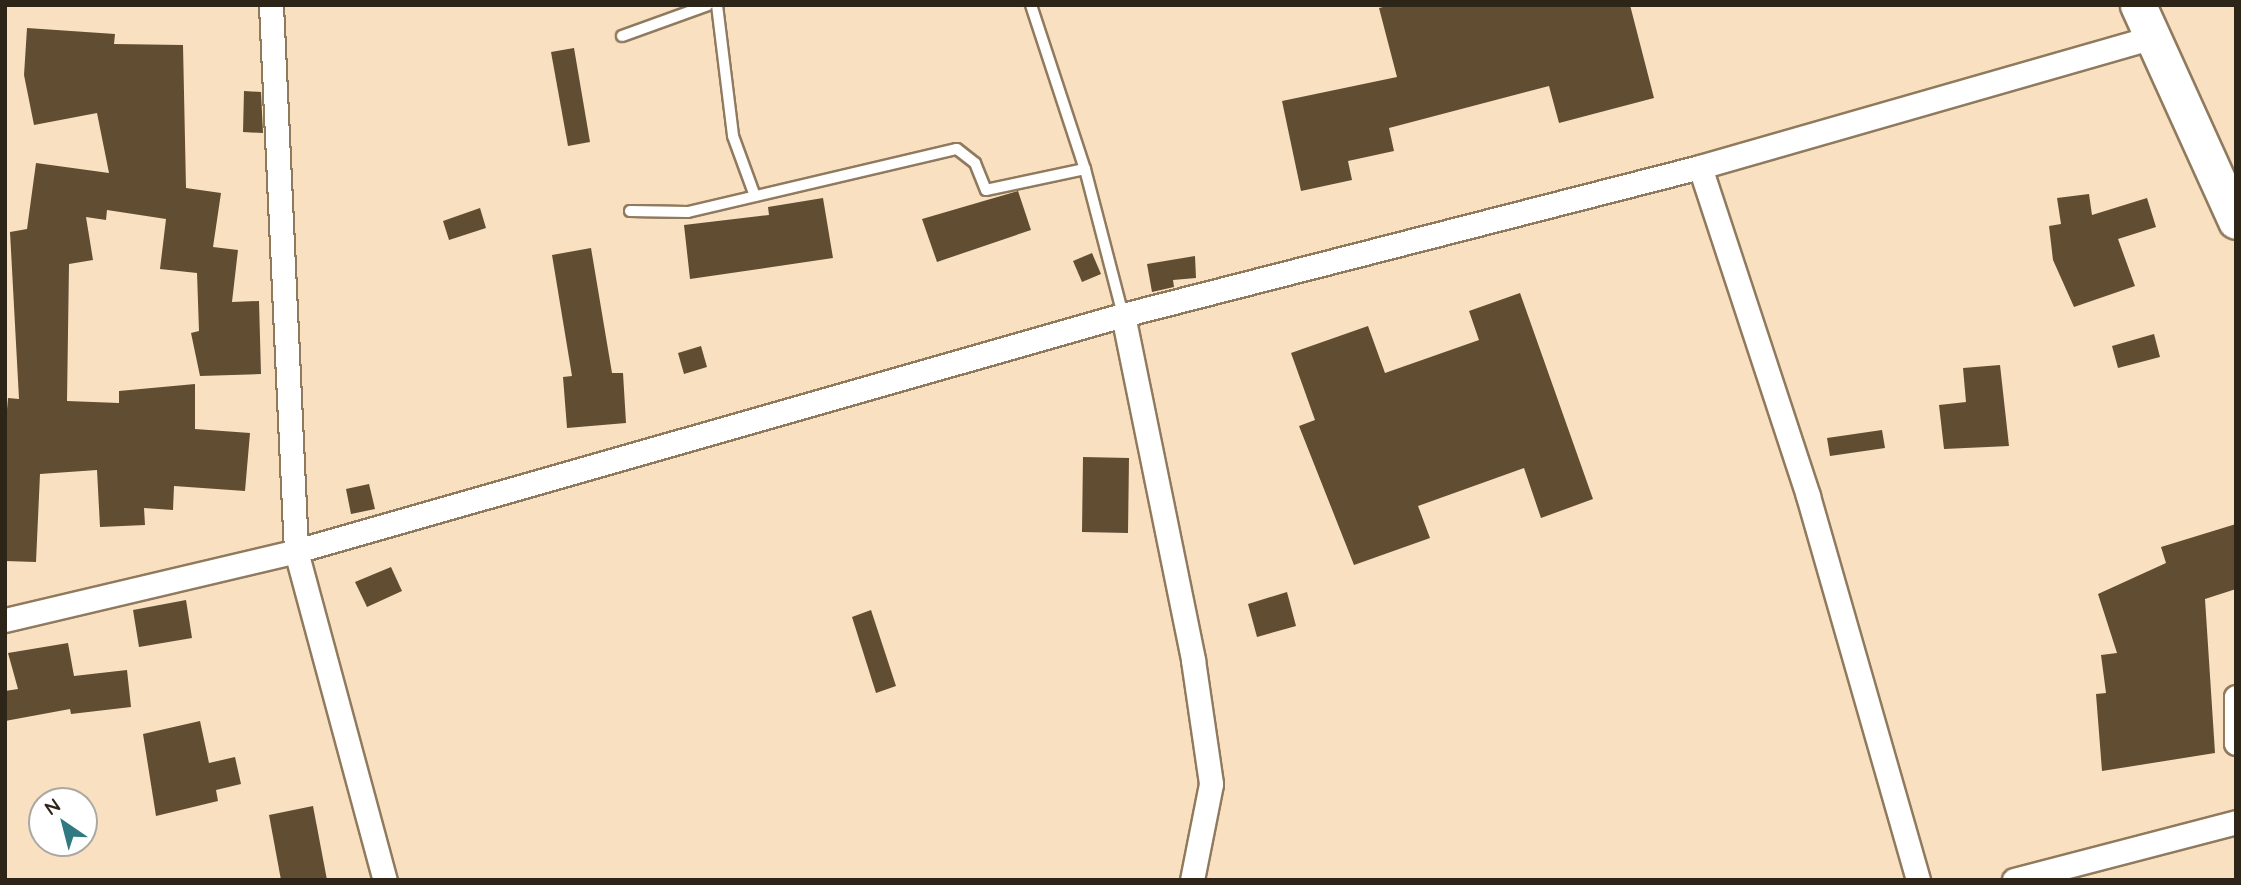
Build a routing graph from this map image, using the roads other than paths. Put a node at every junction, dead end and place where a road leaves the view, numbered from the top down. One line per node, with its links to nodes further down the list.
1 (271, 5): 14 (street)
2 (708, 5): 6 (lane)
3 (717, 5): 10 (lane)
4 (1031, 5): 9 (lane)
5 (2138, 5): 7 (main road)
6 (622, 36)
7 (2154, 37): 8 (street); 12 (main road)
8 (1700, 167): 13 (street); 21 (street)
9 (1085, 169): 10 (lane); 13 (lane)
10 (755, 195): 11 (lane)
11 (630, 211)
12 (2236, 222)
13 (1123, 315): 14 (street); 20 (street)
14 (296, 551): 15 (street); 19 (street)
15 (5, 620)
16 (2236, 697): 17 (street)
17 (2236, 743)
18 (2236, 822): 22 (street)
19 (385, 880)
20 (1192, 880)
21 (1918, 880)
22 (2014, 880)

